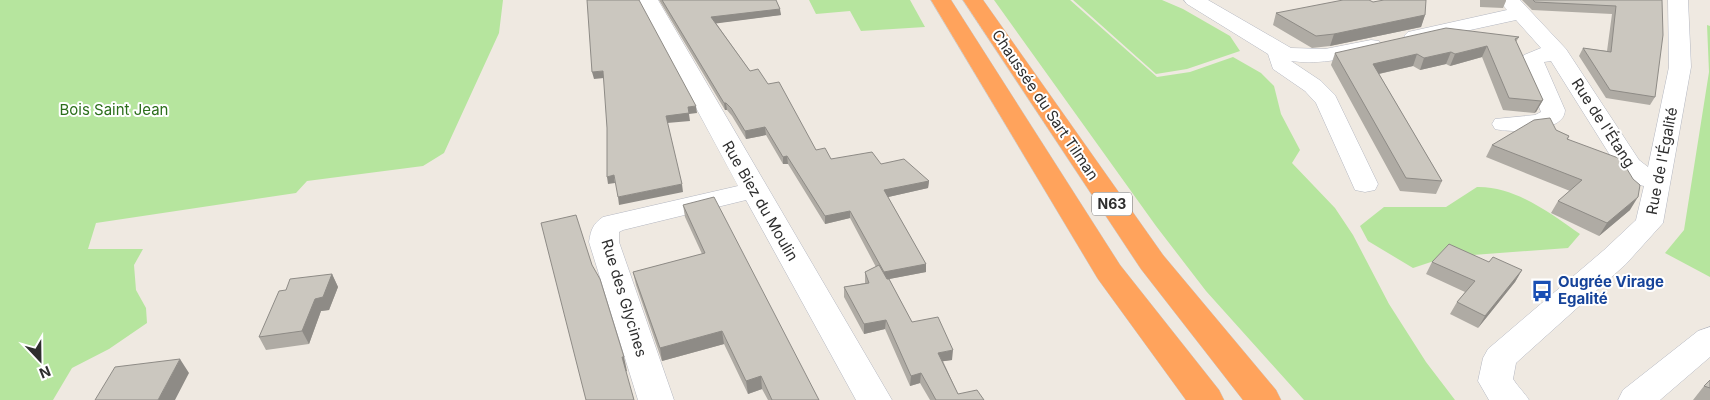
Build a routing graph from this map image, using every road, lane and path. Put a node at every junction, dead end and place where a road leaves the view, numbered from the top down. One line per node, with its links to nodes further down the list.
1 (648, 0): 12 (street, Rue Biez du Moulin)
2 (941, 0): 16 (highway, Chaussée du Sart Tilman / N63)
3 (973, 0): 17 (highway, Chaussée du Sart Tilman / N63)
4 (1194, 0): 7 (street)
5 (1678, 0): 10 (street, Rue de l'Égalité)
6 (1516, 6): 7 (street); 8 (street, Rue de l'Étang)
7 (1278, 52): 11 (street)
8 (1558, 54): 9 (street); 10 (street, Rue de l'Étang)
9 (1504, 124)
10 (1657, 182): 18 (street, Rue de l'Égalité)
11 (1365, 184)
12 (754, 190): 14 (street, Rue des Glycines); 15 (street, Rue Biez du Moulin)
13 (1710, 339): 19 (street)
14 (656, 400)
15 (874, 400)
16 (1206, 400)
17 (1263, 400)
18 (1511, 400)
19 (1636, 400)

